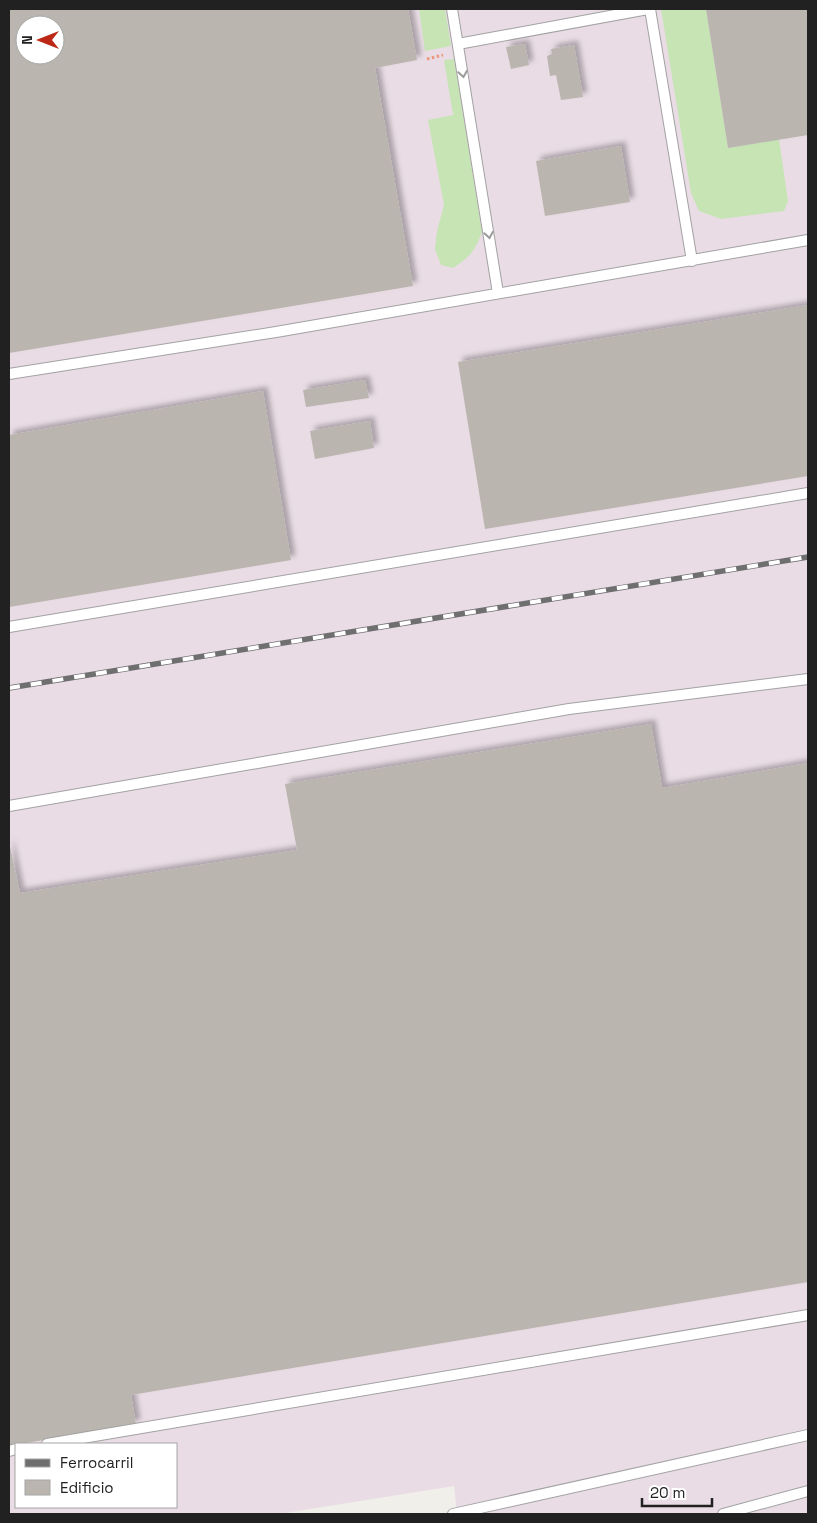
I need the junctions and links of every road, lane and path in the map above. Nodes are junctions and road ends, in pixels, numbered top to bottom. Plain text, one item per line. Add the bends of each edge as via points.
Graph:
1 (452, 9) edge
2 (649, 9) edge
3 (455, 48) junction
4 (427, 59) dead end
5 (808, 240) edge
6 (692, 261) junction
7 (498, 293) junction
8 (9, 374) edge
9 (808, 493) edge
10 (9, 627) edge
11 (808, 679) edge
12 (9, 806) edge
13 (808, 1315) edge
14 (808, 1435) edge
15 (53, 1443) edge
16 (808, 1491) edge
17 (453, 1514) edge
18 (723, 1514) edge

1 - 3 lane
2 - 3 lane
2 - 6 lane
3 - 4 path
3 -> 7 lane
5 - 6 lane
6 - 7 lane
7 - 8 lane
9 - 10 lane
11 - 12 lane via 569,710
13 - 15 lane
14 - 17 lane
16 - 18 lane

